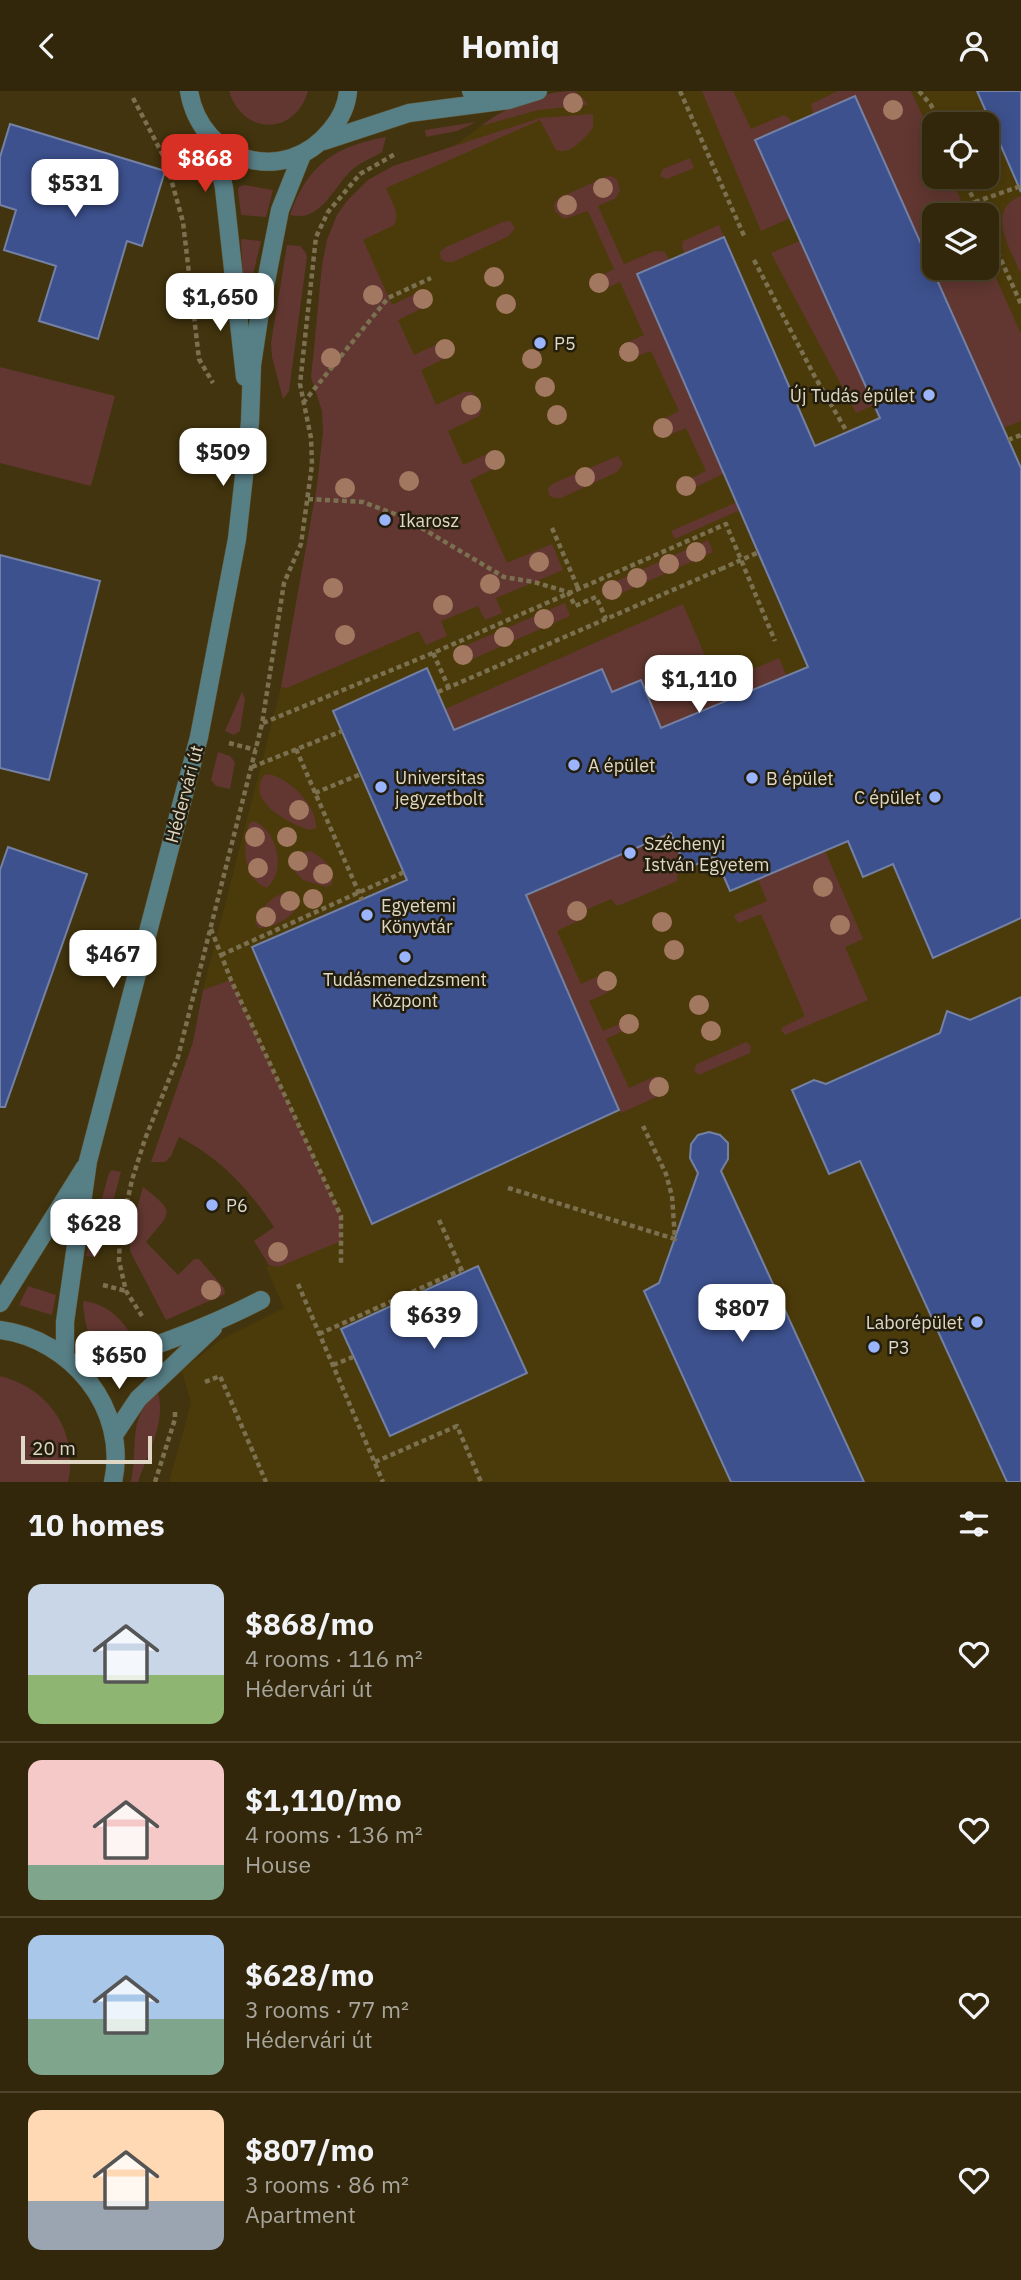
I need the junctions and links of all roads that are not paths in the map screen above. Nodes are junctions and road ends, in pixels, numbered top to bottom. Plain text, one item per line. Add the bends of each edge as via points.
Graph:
1 (190, 91) edge
2 (348, 91) edge
3 (471, 91) edge
4 (214, 141) junction
5 (322, 142) junction
6 (302, 155) junction
7 (250, 422) junction
8 (88, 1161) junction
9 (261, 1300) dead end
10 (0, 1303) edge
11 (220, 1321) junction
12 (0, 1330) edge
13 (65, 1356) junction
14 (80, 1370) junction
15 (114, 1435) junction
16 (113, 1482) edge

1 - 4 street via 200,123
2 - 5 street via 338,123
3 - 5 street via 538,91 509,100 409,113
4 - 6 street via 233,155 256,162
4 - 7 street, Hédervári út via 224,188
5 - 6 street
6 - 7 street, Hédervári út via 285,192 275,232 252,365
7 - 8 street, Hédervári út via 237,539 199,737
8 - 10 street, Hédervári út
8 - 13 street, Hédervári út via 65,1322
9 - 11 street
11 - 14 street
11 - 15 street via 138,1399
12 - 13 street via 35,1339
13 - 14 street
14 - 15 street via 102,1400
15 - 16 street

